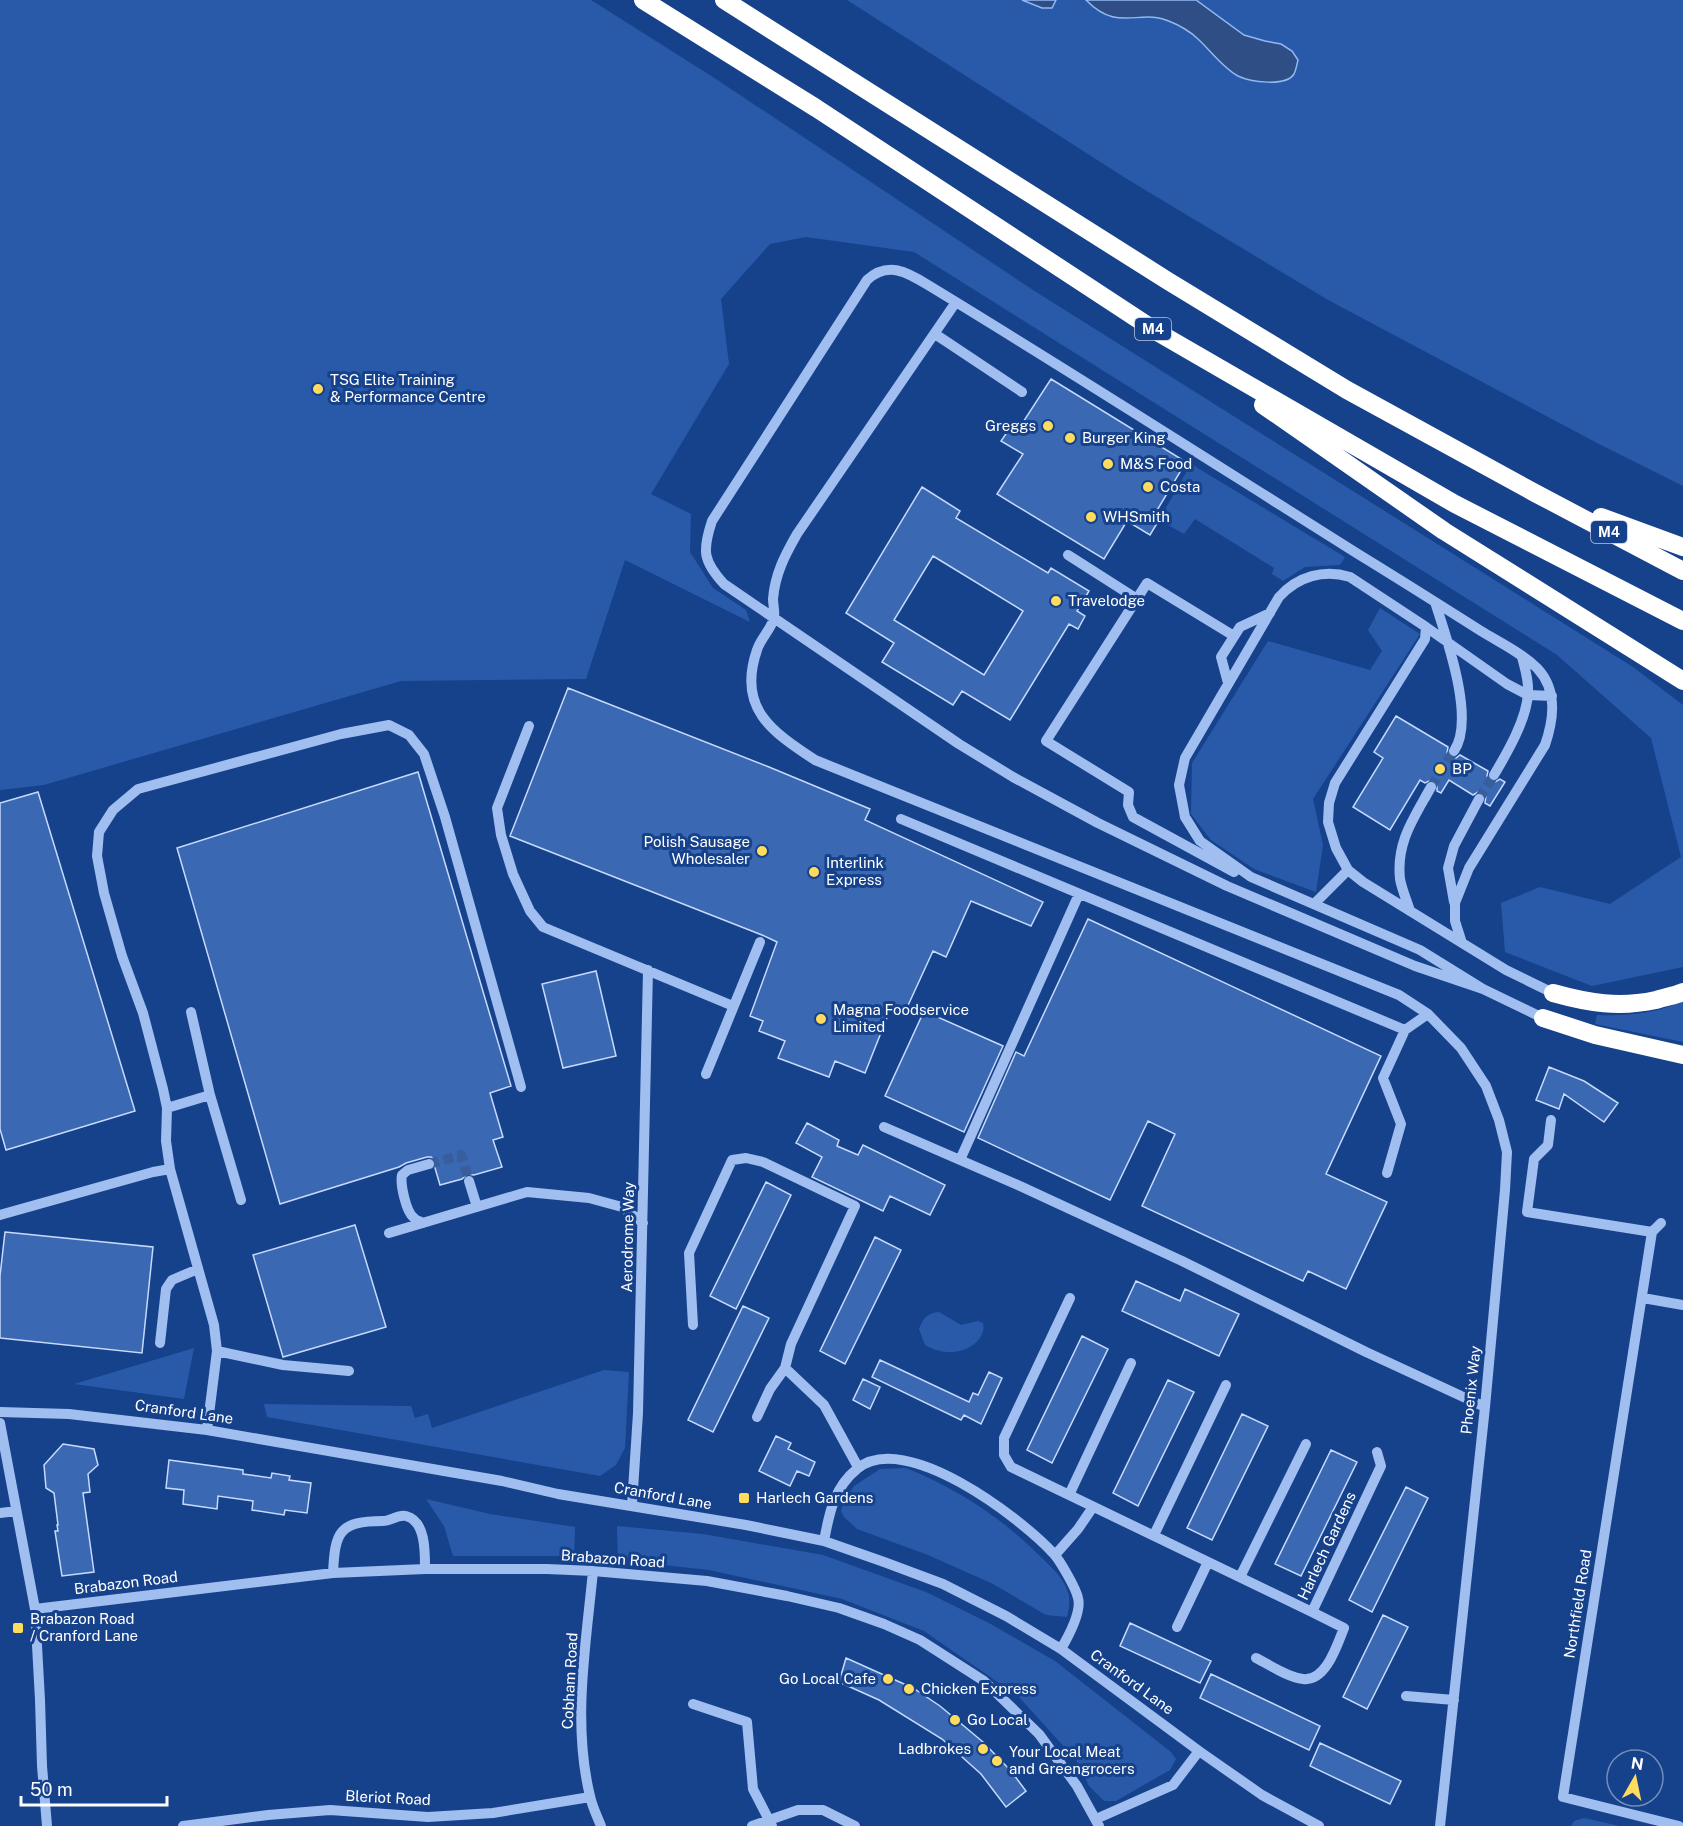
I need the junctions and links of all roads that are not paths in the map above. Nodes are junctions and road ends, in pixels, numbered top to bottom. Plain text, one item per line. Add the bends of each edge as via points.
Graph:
1 (643, 0) edge
2 (724, 0) edge
3 (956, 302) junction
4 (1159, 333) junction
5 (935, 334) junction
6 (1022, 392) dead end
7 (1534, 493) junction
8 (1683, 547) edge
9 (1068, 555) dead end
10 (1683, 571) edge
11 (1137, 599) junction
12 (1435, 602) junction
13 (1270, 613) junction
14 (774, 619) junction
15 (1683, 621) edge
16 (1426, 627) junction
17 (1234, 636) junction
18 (1447, 642) junction
19 (1522, 656) junction
20 (1683, 681) edge
21 (1228, 683) junction
22 (1528, 695) junction
23 (1552, 696) junction
24 (529, 726) dead end
25 (1454, 751) tunnel mouth
26 (1494, 775) tunnel mouth
27 (1431, 787) tunnel mouth
28 (1479, 799) tunnel mouth
29 (900, 819) dead end
30 (1348, 870) junction
31 (1251, 877) junction
32 (1079, 894) junction
33 (1455, 903) junction
34 (1314, 904) junction
35 (1410, 911) junction
36 (760, 942) dead end
37 (1462, 943) junction
38 (648, 970) junction
39 (1483, 989) junction
40 (1683, 992) edge
41 (1553, 993) joint
42 (733, 1006) junction
43 (191, 1012) dead end
44 (1428, 1014) junction
45 (1543, 1018) joint
46 (1405, 1030) junction
47 (1683, 1055) edge
48 (706, 1074) dead end
49 (521, 1087) dead end
50 (210, 1095) junction
51 (166, 1108) junction
52 (1551, 1120) dead end
53 (884, 1128) dead end
54 (960, 1160) junction
55 (429, 1164) tunnel mouth
56 (170, 1169) junction
57 (1387, 1173) dead end
58 (469, 1181) tunnel mouth
59 (241, 1200) dead end
60 (477, 1207) junction
61 (0, 1215) edge
62 (423, 1223) junction
63 (643, 1223) junction
64 (1661, 1223) dead end
65 (1652, 1232) junction
66 (388, 1233) dead end
67 (198, 1269) junction
68 (1070, 1298) dead end
69 (1642, 1298) junction
70 (1683, 1305) edge
71 (693, 1325) dead end
72 (160, 1343) dead end
73 (217, 1351) junction
74 (1131, 1363) dead end
75 (784, 1368) junction
76 (349, 1371) dead end
77 (1226, 1385) dead end
78 (1485, 1407) junction
79 (0, 1412) edge
80 (757, 1417) dead end
81 (0, 1423) edge
82 (207, 1430) junction
83 (1306, 1444) dead end
84 (1377, 1452) dead end
85 (858, 1467) junction
86 (1069, 1495) junction
87 (632, 1505) junction
88 (1093, 1507) junction
89 (16, 1511) junction
90 (0, 1513) edge
91 (1154, 1535) junction
92 (824, 1541) junction
93 (1055, 1555) junction
94 (1208, 1562) junction
95 (425, 1569) junction
96 (593, 1571) junction
97 (333, 1573) junction
98 (1240, 1577) junction
99 (34, 1609) junction
100 (1312, 1612) junction
101 (1178, 1627) dead end
102 (1061, 1649) junction
103 (1256, 1658) dead end
104 (1406, 1696) dead end
105 (1454, 1700) junction
106 (693, 1704) dead end
107 (1199, 1751) junction
108 (590, 1797) junction
109 (269, 1821) edge
110 (1098, 1822) edge
111 (771, 1823) edge
112 (47, 1826) edge
113 (183, 1826) edge
114 (601, 1826) edge
115 (752, 1826) edge
116 (855, 1826) edge
117 (1319, 1826) edge
118 (1440, 1826) edge
119 (1679, 1826) edge

1 - 4 highway, M4 via 816,108
2 - 7 highway, M4 via 1347,390
3 - 5 street
3 - 12 street
3 - 14 street via 913,276 885,269 875,272 712,521 706,539 711,570 724,585
4 - 15 highway, M4 via 1455,504
4 - 20 highway via 1444,531
5 - 6 street
5 - 14 street via 797,534 775,582
7 - 8 highway, M4
7 - 10 highway, M4
9 - 11 street
11 - 17 street via 1147,583
11 - 31 street via 1046,741 1129,792 1128,805 1133,817
12 - 18 street
12 - 19 street
13 - 16 street via 1287,588 1323,573 1338,573
13 - 17 street via 1240,627
13 - 21 street
14 - 39 street via 958,744 1098,824 1237,891 1414,966
14 - 44 street, Phoenix Way via 759,641 750,689 760,714 783,739 815,760 1399,995
16 - 18 street
16 - 30 street via 1425,639 1335,783 1328,822
17 - 21 street via 1221,657
18 - 22 street
18 - 25 street via 1463,718
19 - 22 street
19 - 23 street via 1548,682
21 - 31 street via 1185,758 1179,785 1185,817 1200,841
22 - 23 street
22 - 26 street via 1524,714
23 - 33 street via 1551,727 1545,745 1469,868
24 - 38 street via 497,808 513,874 530,911 543,927
27 - 35 street via 1406,833 1400,856 1400,882
28 - 33 street via 1454,846 1448,867
29 - 32 street
30 - 34 street
30 - 35 street
31 - 34 street
32 - 46 street
32 - 54 street
33 - 37 street via 1455,921
34 - 39 street via 1420,950
35 - 37 street
36 - 42 street
37 - 41 street
38 - 42 street
38 - 63 street, Aerodrome Way
39 - 45 street
40 - 41 highway via 1637,1004 1603,1005
42 - 48 street
43 - 50 street
44 - 46 street
44 - 78 street, Phoenix Way via 1461,1048 1486,1086 1507,1152
45 - 47 highway via 1595,1035
46 - 57 street via 1383,1078 1401,1124
49 - 51 street via 424,754 409,735 389,725 341,734 138,789 112,810 99,832 97,856 104,893 143,1013
50 - 51 street
50 - 59 street
51 - 56 street
52 - 65 street via 1548,1145 1534,1159 1527,1212
53 - 54 street
54 - 78 street via 1182,1261
55 - 62 street via 408,1170 400,1182 408,1209
56 - 61 street
56 - 67 street
58 - 60 street
60 - 62 street
60 - 63 street via 527,1192 590,1198 622,1207
62 - 66 street
63 - 87 street, Aerodrome Way
64 - 65 street
65 - 69 street, Northfield Road
67 - 72 street via 172,1280 166,1289
67 - 73 street
68 - 86 street, Harlech Gardens via 1004,1438 1004,1455 1011,1467
69 - 70 street
69 - 119 street, Northfield Road via 1563,1797
71 - 75 street via 689,1252 732,1160 763,1162 855,1206 791,1344
73 - 76 street via 283,1365
73 - 82 street
74 - 86 street
75 - 80 street
75 - 85 street via 824,1405
77 - 91 street
78 - 105 street, Phoenix Way
79 - 82 street, Cranford Lane via 66,1414
81 - 89 street
82 - 87 street, Cranford Lane
83 - 98 street
84 - 100 street, Harlech Gardens via 1381,1466
85 - 92 street via 837,1493
85 - 93 street via 890,1458 924,1465 1002,1510
86 - 88 street, Harlech Gardens
87 - 92 street, Cranford Lane
88 - 91 street, Harlech Gardens
88 - 93 street
89 - 90 street
89 - 99 street
91 - 94 street, Harlech Gardens
92 - 102 street, Cranford Lane via 953,1588
93 - 102 street via 1078,1599 1076,1618
94 - 98 street, Harlech Gardens
94 - 101 street
95 - 96 street, Brabazon Road
95 - 97 street, Brabazon Road
95 - 97 street via 421,1531 414,1521 400,1516 388,1521 350,1524 340,1534 334,1549
96 - 108 street, Cobham Road via 581,1702 583,1757
96 - 110 street, Brabazon Road via 706,1581 787,1596 839,1608 920,1640 984,1681 1039,1734
97 - 99 street, Brabazon Road
98 - 100 street, Harlech Gardens
99 - 112 street
100 - 103 street via 1344,1628 1324,1668 1314,1678 1293,1676
102 - 107 street, Cranford Lane
104 - 105 street
105 - 118 street, Phoenix Way
106 - 111 street via 747,1722 753,1789
107 - 110 street via 1173,1785
107 - 117 street, Cranford Lane via 1262,1794
108 - 109 street, Bleriot Road via 493,1813 428,1817 330,1810
108 - 114 street, Cobham Road
109 - 113 street, Bleriot Road
111 - 115 street
111 - 116 street via 798,1810 823,1810

